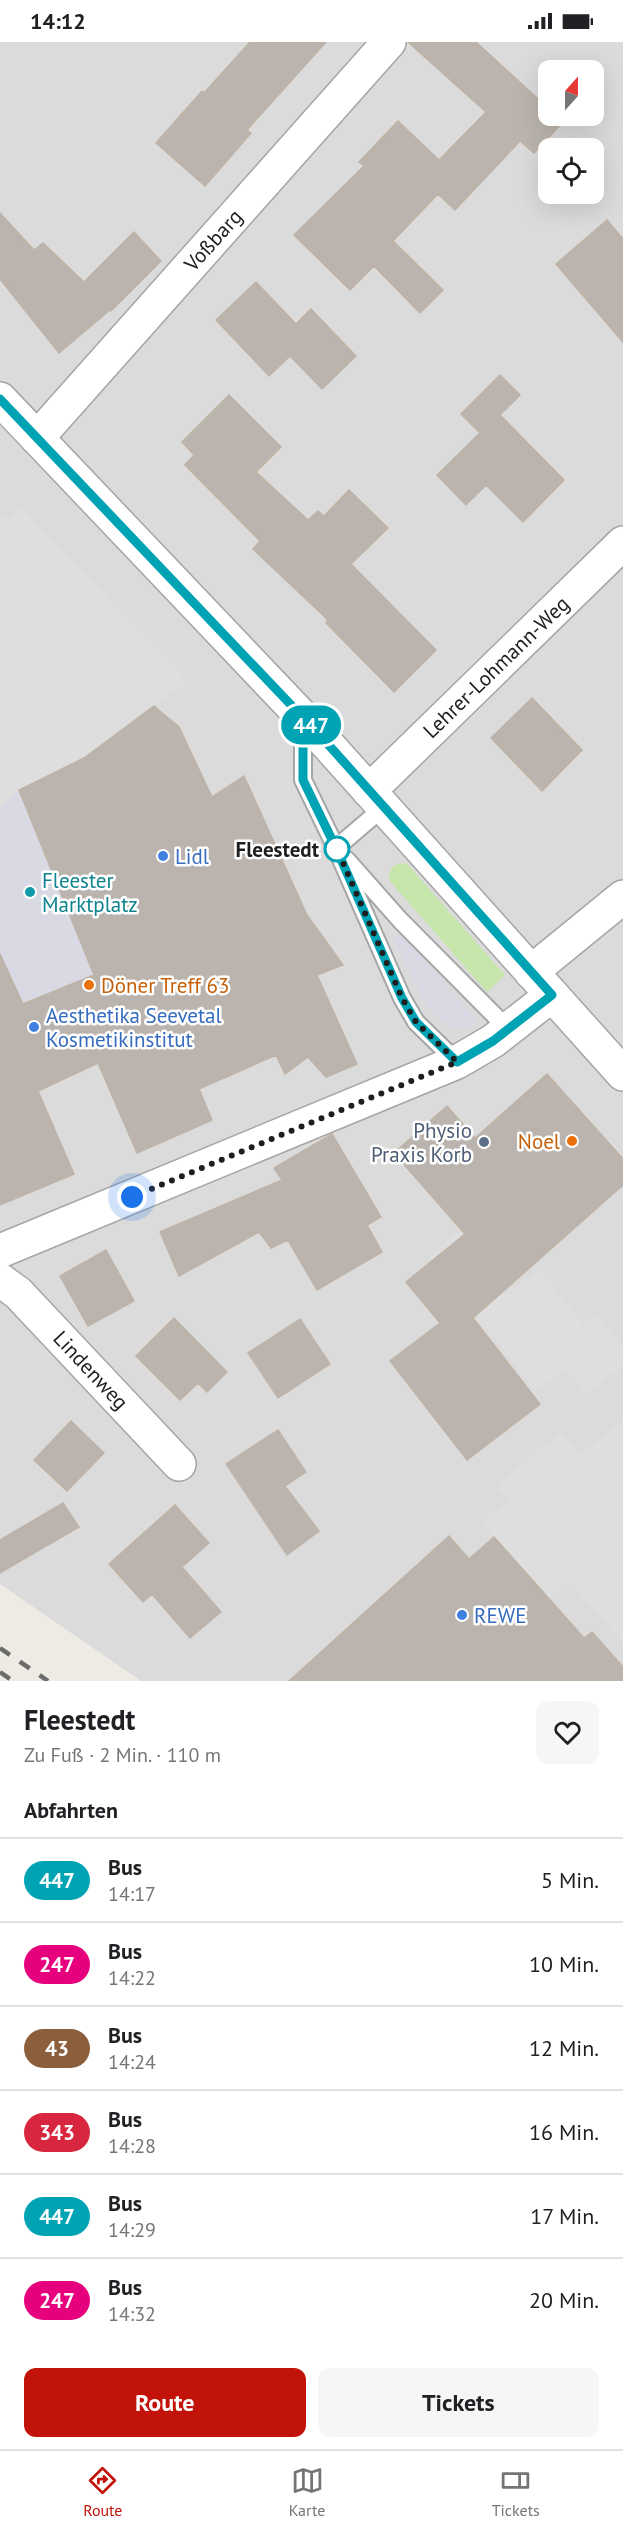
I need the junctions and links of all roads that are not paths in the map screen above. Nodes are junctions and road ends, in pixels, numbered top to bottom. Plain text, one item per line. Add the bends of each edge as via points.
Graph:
1 (389, 42) edge
2 (3, 410) edge
3 (37, 438) junction
4 (623, 543) edge
5 (311, 726) junction
6 (376, 799) junction
7 (336, 848) junction
8 (623, 897) edge
9 (542, 983) junction
10 (508, 1029) junction
11 (457, 1062) junction
12 (622, 1071) edge
13 (0, 1251) edge
14 (0, 1280) edge
15 (179, 1464) dead end

1 - 3 street, Voßbarg
2 - 3 street
3 - 5 street
4 - 6 street, Lehrer-Lohmann-Weg
5 - 6 street
5 - 7 lane via 303,746 303,780
6 - 7 lane
6 - 9 street
7 - 10 lane via 400,920
7 - 11 lane via 402,998 416,1022
8 - 9 street
9 - 10 street
9 - 12 street
10 - 11 street
11 - 13 street
14 - 15 street, Lindenweg via 18,1293

